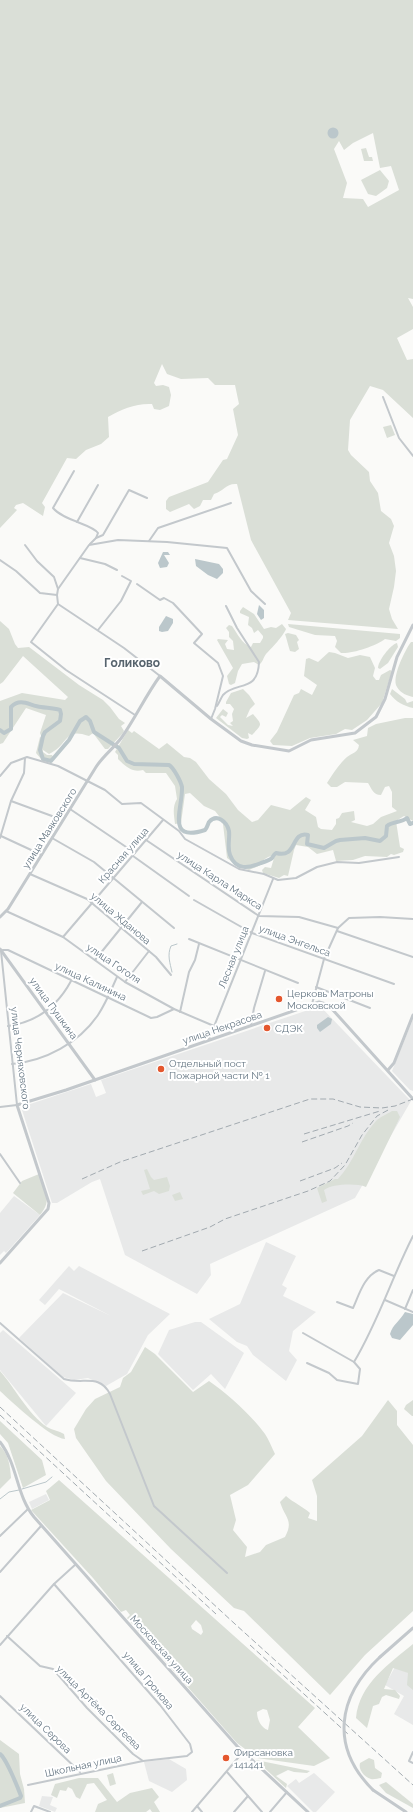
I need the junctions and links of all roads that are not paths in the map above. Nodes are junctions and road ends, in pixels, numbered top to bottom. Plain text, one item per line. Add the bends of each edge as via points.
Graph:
1 (383, 397) dead end
2 (413, 456) edge
3 (74, 472) dead end
4 (98, 486) dead end
5 (147, 498) dead end
6 (232, 503) dead end
7 (76, 522) junction
8 (96, 538) junction
9 (149, 541) junction
10 (24, 545) dead end
11 (89, 545) junction
12 (80, 558) junction
13 (0, 560) edge
14 (117, 570) dead end
15 (122, 576) dead end
16 (137, 584) dead end
17 (58, 589) junction
18 (57, 596) junction
19 (58, 604) junction
20 (265, 604) dead end
21 (226, 606) dead end
22 (413, 625) edge
23 (98, 630) junction
24 (160, 676) junction
25 (215, 709) junction
26 (135, 715) junction
27 (211, 718) junction
28 (25, 758) junction
29 (0, 776) edge
30 (88, 781) junction
31 (11, 801) junction
32 (70, 809) junction
33 (52, 816) dead end
34 (164, 820) junction
35 (0, 837) edge
36 (52, 838) junction
37 (146, 840) junction
38 (135, 853) junction
39 (42, 854) junction
40 (133, 856) junction
41 (399, 857) dead end
42 (30, 874) junction
43 (114, 878) junction
44 (273, 879) junction
45 (189, 896) dead end
46 (194, 900) dead end
47 (142, 902) junction
48 (92, 903) junction
49 (6, 911) junction
50 (2, 913) edge
51 (259, 916) junction
52 (0, 917) edge
53 (413, 919) edge
54 (120, 928) junction
55 (174, 928) dead end
56 (338, 928) junction
57 (337, 931) junction
58 (252, 933) junction
59 (63, 937) junction
60 (189, 939) dead end
61 (199, 944) junction
62 (1, 950) edge
63 (149, 951) junction
64 (413, 957) edge
65 (324, 959) junction
66 (241, 960) junction
67 (95, 961) junction
68 (266, 970) junction
69 (171, 975) dead end
70 (117, 976) junction
71 (71, 981) junction
72 (125, 982) junction
73 (298, 983) dead end
74 (394, 984) dead end
75 (316, 987) junction
76 (108, 997) junction
77 (312, 1004) junction
78 (370, 1008) dead end
79 (174, 1009) junction
80 (46, 1011) junction
81 (180, 1012) junction
82 (413, 1015) edge
83 (8, 1026) junction
84 (214, 1026) junction
85 (251, 1026) junction
86 (208, 1041) junction
87 (70, 1043) junction
88 (12, 1064) junction
89 (388, 1070) junction
90 (94, 1078) junction
91 (413, 1099) edge
92 (17, 1105) junction
93 (0, 1107) edge
94 (0, 1154) edge
95 (20, 1182) dead end
96 (413, 1236) edge
97 (1, 1261) edge
98 (394, 1276) junction
99 (413, 1290) edge
100 (385, 1300) junction
101 (337, 1302) dead end
102 (405, 1309) junction
103 (413, 1312) edge
104 (0, 1323) edge
105 (303, 1333) dead end
106 (354, 1362) junction
107 (307, 1363) dead end
108 (0, 1442) edge
109 (28, 1509) junction
110 (42, 1526) junction
111 (0, 1536) edge
112 (77, 1563) junction
113 (0, 1572) edge
114 (227, 1573) dead end
115 (54, 1584) junction
116 (413, 1628) edge
117 (7, 1636) junction
118 (0, 1644) edge
119 (0, 1696) edge
120 (244, 1752) junction
121 (413, 1752) edge
122 (142, 1760) junction
123 (413, 1763) edge
124 (227, 1772) junction
125 (81, 1773) junction
126 (28, 1785) dead end
127 (288, 1792) junction
128 (248, 1796) junction
129 (198, 1806) junction
130 (31, 1812) edge
131 (50, 1812) edge
132 (192, 1812) edge
133 (202, 1812) edge
134 (234, 1812) edge
135 (262, 1812) edge
136 (270, 1812) edge
137 (308, 1812) edge
138 (406, 1812) edge

1 - 2 street via 400,438
3 - 7 street via 53,508
4 - 7 street
5 - 8 street via 129,490 103,535
6 - 9 street via 158,528
7 - 8 street via 95,530 98,533
8 - 11 street
9 - 11 street via 118,540
9 - 20 street via 227,548 251,591
10 - 17 street via 54,577
11 - 12 street
12 - 14 street
12 - 17 street
13 - 18 street via 40,593
15 - 23 street via 131,581 120,601
16 - 25 street via 160,600 164,598 173,603 202,634 194,643 218,663 223,676
17 - 18 street
18 - 19 street
19 - 23 street
19 - 26 street via 31,642 66,670
21 - 25 street via 259,662 259,670 250,683 224,694
22 - 27 street via 397,657 381,710 373,720 354,732 318,738 286,751 247,743
23 - 24 street
24 - 26 street, улица Маяковского
24 - 27 street
25 - 27 street
26 - 30 street, улица Маяковского
28 - 29 street via 11,763
28 - 30 street via 58,766
28 - 31 street via 24,773
30 - 32 street, улица Маяковского
30 - 34 street via 105,790 122,804 141,804
31 - 33 street
31 - 35 street
32 - 36 street, улица Маяковского
32 - 38 street
34 - 37 street, Красная улица
34 - 44 street via 185,839 239,869 264,874
35 - 39 street
36 - 39 street, улица Маяковского
36 - 43 street via 94,862
37 - 38 street, Красная улица
37 - 51 street, улица Карла Маркса
38 - 40 street, Красная улица
39 - 42 street, улица Маяковского
40 - 43 street, Красная улица
40 - 45 street
41 - 44 street via 337,862 317,867 296,878
42 - 48 street, улица Жданова via 64,887
42 - 49 street, улица Маяковского
43 - 47 street
43 - 48 street, Красная улица
44 - 51 street, Лесная улица
46 - 58 street, улица Энгельса
47 - 54 street
47 - 55 street
48 - 54 street, улица Жданова
48 - 59 street, Красная улица
49 - 50 street, улица Маяковского
49 - 59 street, улица Гоголя
50 - 52 street, улица Маяковского
51 - 56 street, улица Карла Маркса via 299,917
51 - 58 street, Лесная улица
53 - 56 street via 349,918
54 - 63 street, улица Жданова
54 - 67 street
56 - 57 street
57 - 64 street
57 - 65 street
58 - 65 street, улица Энгельса
58 - 66 street, Лесная улица
59 - 67 street, улица Гоголя
60 - 61 street
61 - 66 street
61 - 81 street via 189,972
62 - 71 street, улица Калинина via 8,950
62 - 80 street, улица Пушкина
62 - 83 street, улица Черняховского
63 - 69 street, улица Жданова
63 - 72 street
65 - 74 street, улица Энгельса
65 - 75 street
66 - 68 street
66 - 84 street, Лесная улица
67 - 70 street, улица Гоголя
68 - 73 street
68 - 85 street
70 - 72 street, улица Гоголя
70 - 76 street
71 - 76 street, улица Калинина
71 - 80 street via 62,997
72 - 79 street, улица Гоголя
75 - 77 street
75 - 78 street
76 - 79 street, улица Калинина via 151,1018
76 - 87 street via 93,1022
77 - 85 street, улица Некрасова
77 - 89 street via 326,1004
79 - 81 street, улица Гоголя
80 - 83 street via 22,1024
80 - 87 street, улица Пушкина
81 - 84 street, улица Гоголя
82 - 89 street via 392,1068
83 - 88 street, улица Черняховского
84 - 86 street, Лесная улица
85 - 86 street, улица Некрасова
86 - 90 street, улица Некрасова
87 - 88 street via 47,1057
87 - 90 street, улица Пушкина
88 - 92 street, улица Черняховского
89 - 91 street
90 - 92 street, улица Некрасова
92 - 93 street, улица Некрасова
92 - 97 street, улица Черняховского via 49,1199 48,1209
94 - 95 street
96 - 98 street
98 - 100 street
98 - 101 street via 379,1270 373,1272 366,1280 354,1308
99 - 102 street
100 - 102 street
100 - 106 street
102 - 103 street
104 - 114 street via 64,1379 98,1381 105,1386 154,1506
105 - 106 street
106 - 107 street via 360,1369 358,1384 337,1380 329,1373
108 - 109 street, Московская улица via 10,1457
109 - 110 street, Московская улица
109 - 111 street
110 - 112 street, Московская улица
110 - 113 street
112 - 115 street
112 - 120 street, Московская улица via 142,1640
115 - 117 street
115 - 122 street, улица Громова via 160,1705 190,1744 192,1752 187,1756
116 - 138 street, bridge via 362,1676 346,1709 344,1729 345,1745 362,1780
117 - 118 street
117 - 122 street, улица Артёма Сергеева via 40,1666 52,1669 87,1708
119 - 125 street, улица Серова
120 - 124 street
120 - 127 street, Московская улица
121 - 123 street via 409,1760
122 - 125 street, Школьная улица via 110,1769
124 - 128 street
124 - 129 street
125 - 126 street, Школьная улица
127 - 136 street
127 - 137 street, Московская улица
128 - 134 street
128 - 135 street
129 - 132 street
129 - 133 street
130 - 131 street via 34,1806

